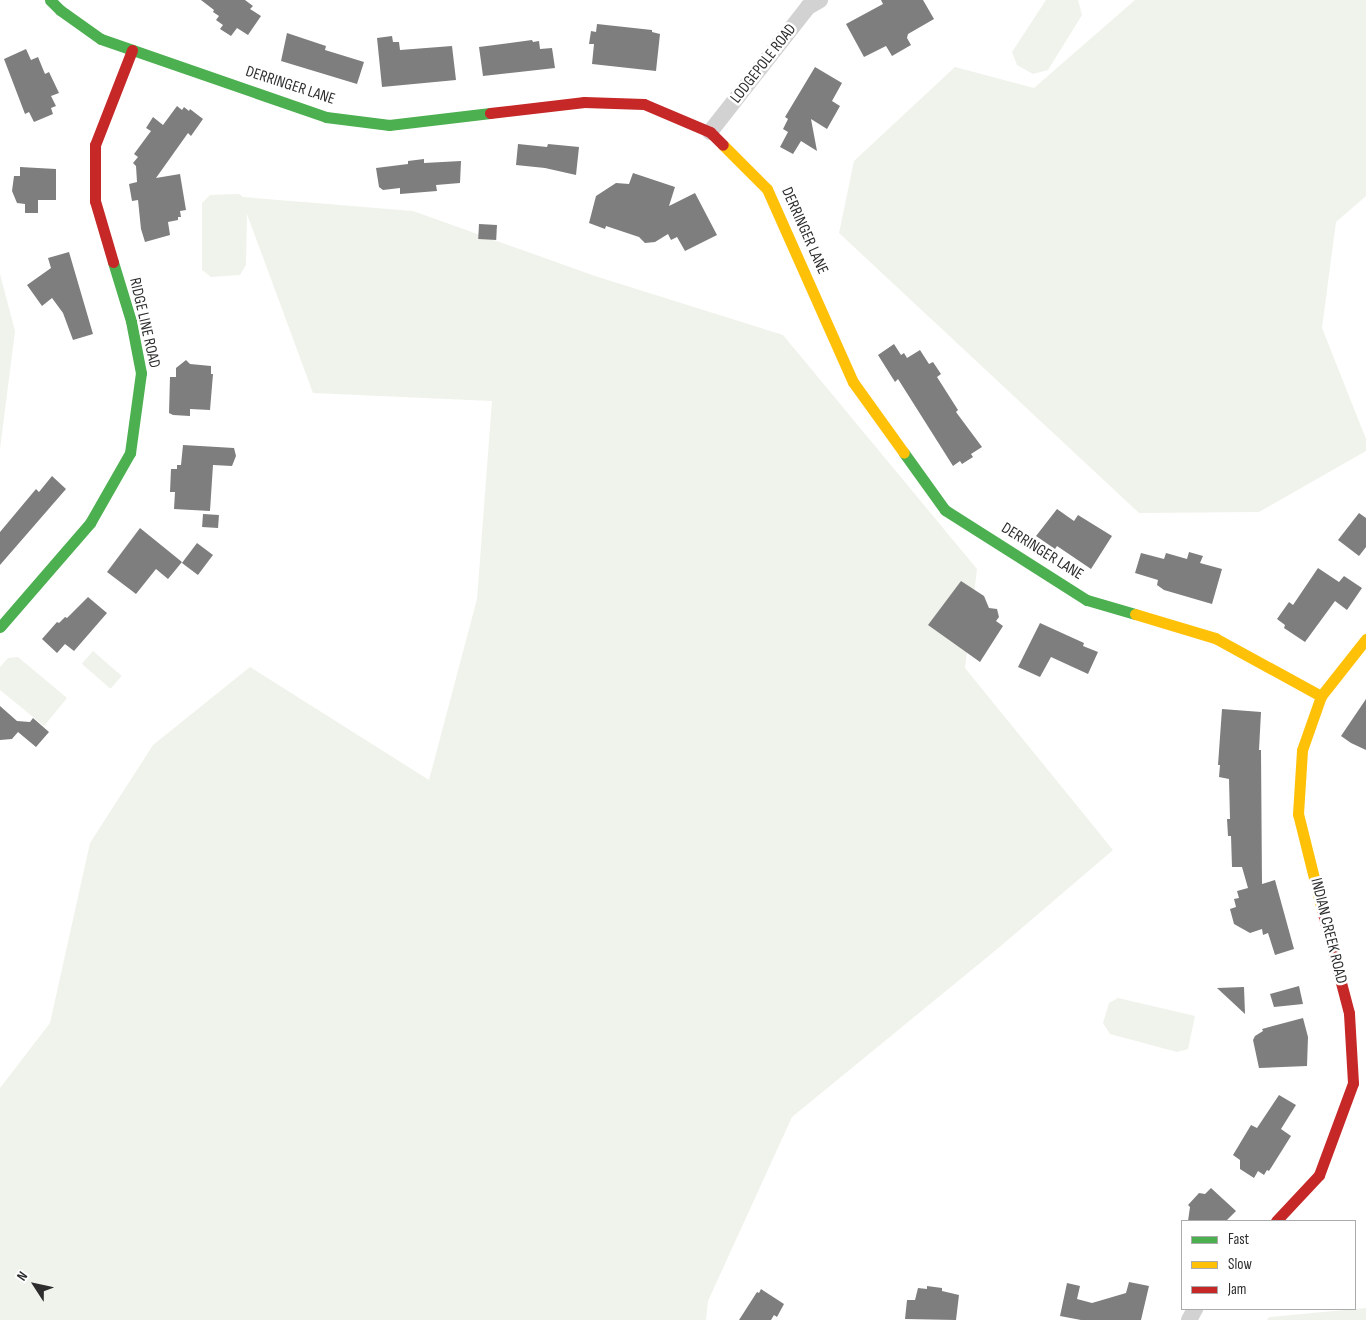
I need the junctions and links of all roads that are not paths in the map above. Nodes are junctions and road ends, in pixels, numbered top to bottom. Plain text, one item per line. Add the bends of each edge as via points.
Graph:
1 (50, 0) edge
2 (820, 0) edge
3 (132, 50) junction
4 (710, 132) junction
5 (0, 627) edge
6 (1366, 639) edge
7 (1321, 696) junction
8 (1277, 1220) edge

1 - 3 street, DERRINGER LANE via 101,39
2 - 4 street, LODGEPOLE ROAD via 808,6
3 - 4 street, DERRINGER LANE via 335,118 389,126 584,102 644,104
3 - 5 street, RIDGE LINE ROAD via 95,145 95,202 131,321 141,373 130,453 90,523
4 - 7 street, DERRINGER LANE via 767,188 853,382 945,510 1087,600 1215,638
6 - 7 street, INDIAN CREEK ROAD
7 - 8 street, INDIAN CREEK ROAD via 1302,750 1298,814 1349,1013 1353,1083 1319,1175

